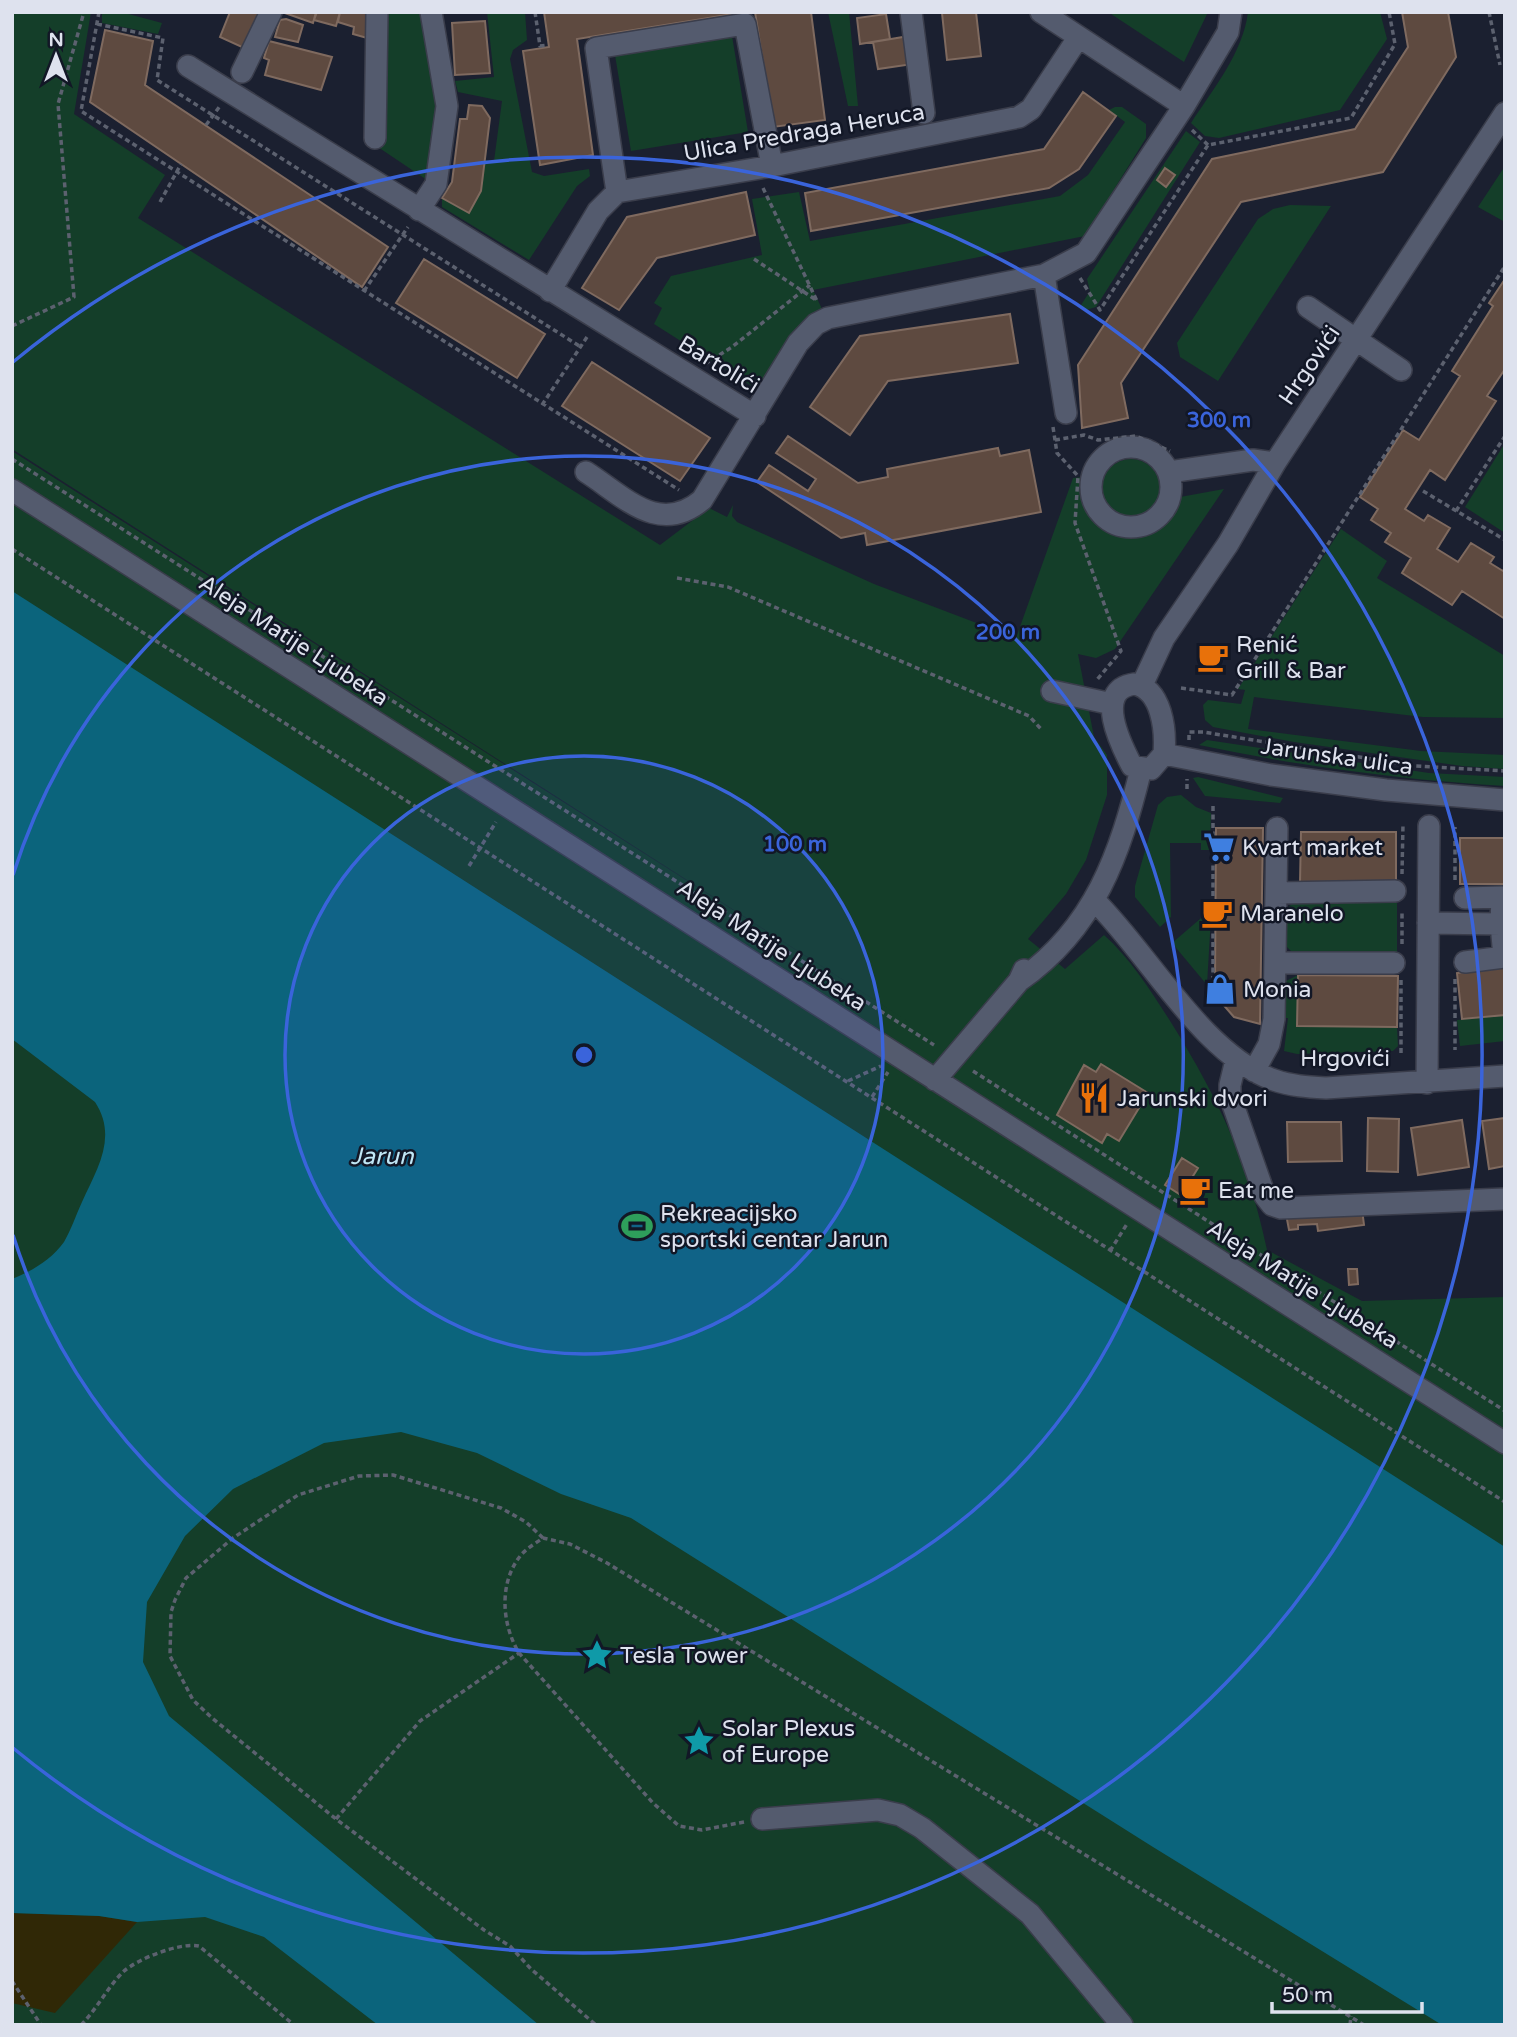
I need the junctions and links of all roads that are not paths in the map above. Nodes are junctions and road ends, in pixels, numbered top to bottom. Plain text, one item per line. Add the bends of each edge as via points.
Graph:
1 (271, 12) edge
2 (377, 12) edge
3 (431, 12) edge
4 (911, 12) edge
5 (1041, 12) edge
6 (1231, 12) edge
7 (1078, 38) junction
8 (188, 66) dead end
9 (242, 72) dead end
10 (924, 113) dead end
11 (1505, 113) edge
12 (1184, 115) junction
13 (374, 138) dead end
14 (763, 168) junction
15 (617, 192) junction
16 (419, 210) junction
17 (1044, 275) junction
18 (550, 291) junction
19 (1308, 307) dead end
20 (1357, 340) junction
21 (1401, 370) dead end
22 (1059, 414) road end
23 (755, 416) junction
24 (1173, 463) road end
25 (1275, 463) junction
26 (586, 472) dead end
27 (12, 490) edge
28 (1142, 685) junction
29 (1052, 691) dead end
30 (1112, 704) junction
31 (1164, 754) junction
32 (1141, 769) junction
33 (1505, 800) edge
34 (1429, 826) dead end
35 (1277, 828) dead end
36 (1400, 891) road end
37 (1276, 893) junction
38 (1503, 897) edge
39 (1465, 898) dead end
40 (1094, 900) junction
41 (1428, 923) junction
42 (1501, 924) junction
43 (1504, 957) edge
44 (1399, 960) road end
45 (1465, 962) dead end
46 (1275, 963) junction
47 (1245, 1066) junction
48 (1505, 1076) edge
49 (935, 1080) junction
50 (1427, 1083) junction
51 (1505, 1199) edge
52 (1505, 1443) edge
53 (762, 1819) road end
54 (1122, 2025) edge

1 - 9 street
2 - 13 street
3 - 16 street via 447,106 436,184
4 - 10 street
5 - 7 street
6 - 12 street, Bartolići via 1228,32
7 - 12 street
7 - 14 street, Ulica Predraga Heruca via 1031,109 1019,117
8 - 16 street, Bartolići
11 - 20 street, Hrgovići
12 - 17 street, Bartolići via 1086,253
14 - 15 street, Ulica Predraga Heruca
14 - 15 street via 745,24 596,48
15 - 18 street via 598,211
16 - 18 street, Bartolići
17 - 22 street
17 - 23 street, Bartolići via 822,309
18 - 23 street, Bartolići
19 - 20 street
20 - 21 street
20 - 25 street, Hrgovići
23 - 26 street via 702,500 678,516 651,513
24 - 25 street
25 - 28 street, Hrgovići via 1228,544 1164,638
27 - 49 street, Aleja Matije Ljubeka
28 - 30 street via 1127,685
28 - 31 street via 1158,707
29 - 30 street
30 - 32 street via 1121,747 1132,766
31 - 32 street via 1157,766
31 - 33 street, Jarunska ulica via 1298,779
32 - 40 street via 1115,860
34 - 41 street
35 - 37 street
36 - 37 street
37 - 46 street
38 - 39 street
38 - 42 street
40 - 47 street, Hrgovići via 1126,932 1188,1012
40 - 49 street via 1069,917 1040,947 1019,981
41 - 42 street
41 - 50 street
42 - 43 street
43 - 45 street
44 - 46 street
46 - 47 street via 1269,1044
47 - 50 street, Hrgovići via 1298,1086
47 - 51 street via 1230,1096 1272,1205
48 - 50 street, Hrgovići
49 - 52 street, Aleja Matije Ljubeka
53 - 54 street via 878,1810 900,1815 1030,1914

